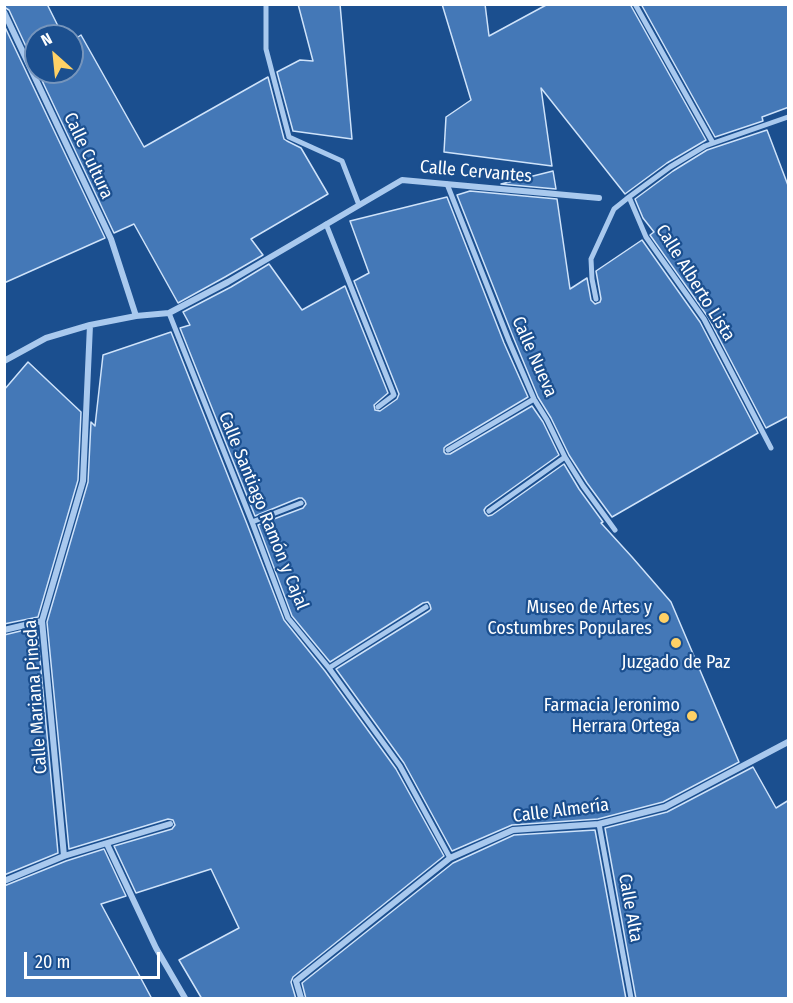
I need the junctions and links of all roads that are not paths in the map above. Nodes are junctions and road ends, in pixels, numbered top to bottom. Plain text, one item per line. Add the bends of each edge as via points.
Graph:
1 (266, 4) edge
2 (635, 4) edge
3 (4, 12) edge
4 (789, 117) edge
5 (712, 143) junction
6 (447, 184) junction
7 (629, 197) junction
8 (599, 198) dead end
9 (359, 205) junction
10 (326, 224) junction
11 (596, 299) dead end
12 (169, 313) junction
13 (136, 316) junction
14 (90, 326) junction
15 (4, 361) edge
16 (534, 399) junction
17 (378, 407) dead end
18 (771, 447) dead end
19 (448, 450) dead end
20 (565, 456) junction
21 (302, 503) dead end
22 (489, 511) dead end
23 (252, 522) junction
24 (615, 530) dead end
25 (426, 607) dead end
26 (42, 621) junction
27 (4, 630) edge
28 (329, 668) junction
29 (789, 742) edge
30 (170, 824) dead end
31 (599, 824) junction
32 (107, 844) junction
33 (64, 856) junction
34 (450, 858) junction
35 (4, 881) edge
36 (185, 999) edge
37 (301, 999) edge
38 (631, 999) edge

1 - 9 street via 266,49 290,137 342,161
2 - 5 street
3 - 13 street, Calle Cultura via 111,239
4 - 5 street
5 - 7 street
6 - 8 street, Calle Cervantes
6 - 9 street, Calle Cervantes via 402,180
6 - 16 street, Calle Nueva
7 - 11 street via 614,209 591,259
7 - 18 street, Calle Alberto Lista via 646,237 704,319
9 - 10 street, Calle Cervantes
10 - 12 street, Calle Cervantes
10 - 17 street via 394,395
12 - 13 street
12 - 23 street, Calle Santiago Ramón y Cajal
13 - 14 street
14 - 15 street via 46,338
14 - 26 street, Calle Mariana Pineda via 83,481
16 - 19 street
16 - 20 street, Calle Nueva
20 - 22 street
20 - 24 street, Calle Nueva
21 - 23 street
23 - 28 street, Calle Santiago Ramón y Cajal via 288,618
25 - 28 street
26 - 27 street
26 - 33 street, Calle Mariana Pineda
28 - 34 street, Calle Santiago Ramón y Cajal via 400,766
29 - 31 street, Calle Almería via 665,807
30 - 32 street
31 - 34 street, Calle Almería via 513,830
31 - 38 street, Calle Alta
32 - 33 street
32 - 36 street
33 - 35 street
34 - 37 street, Calle Almería via 296,981

